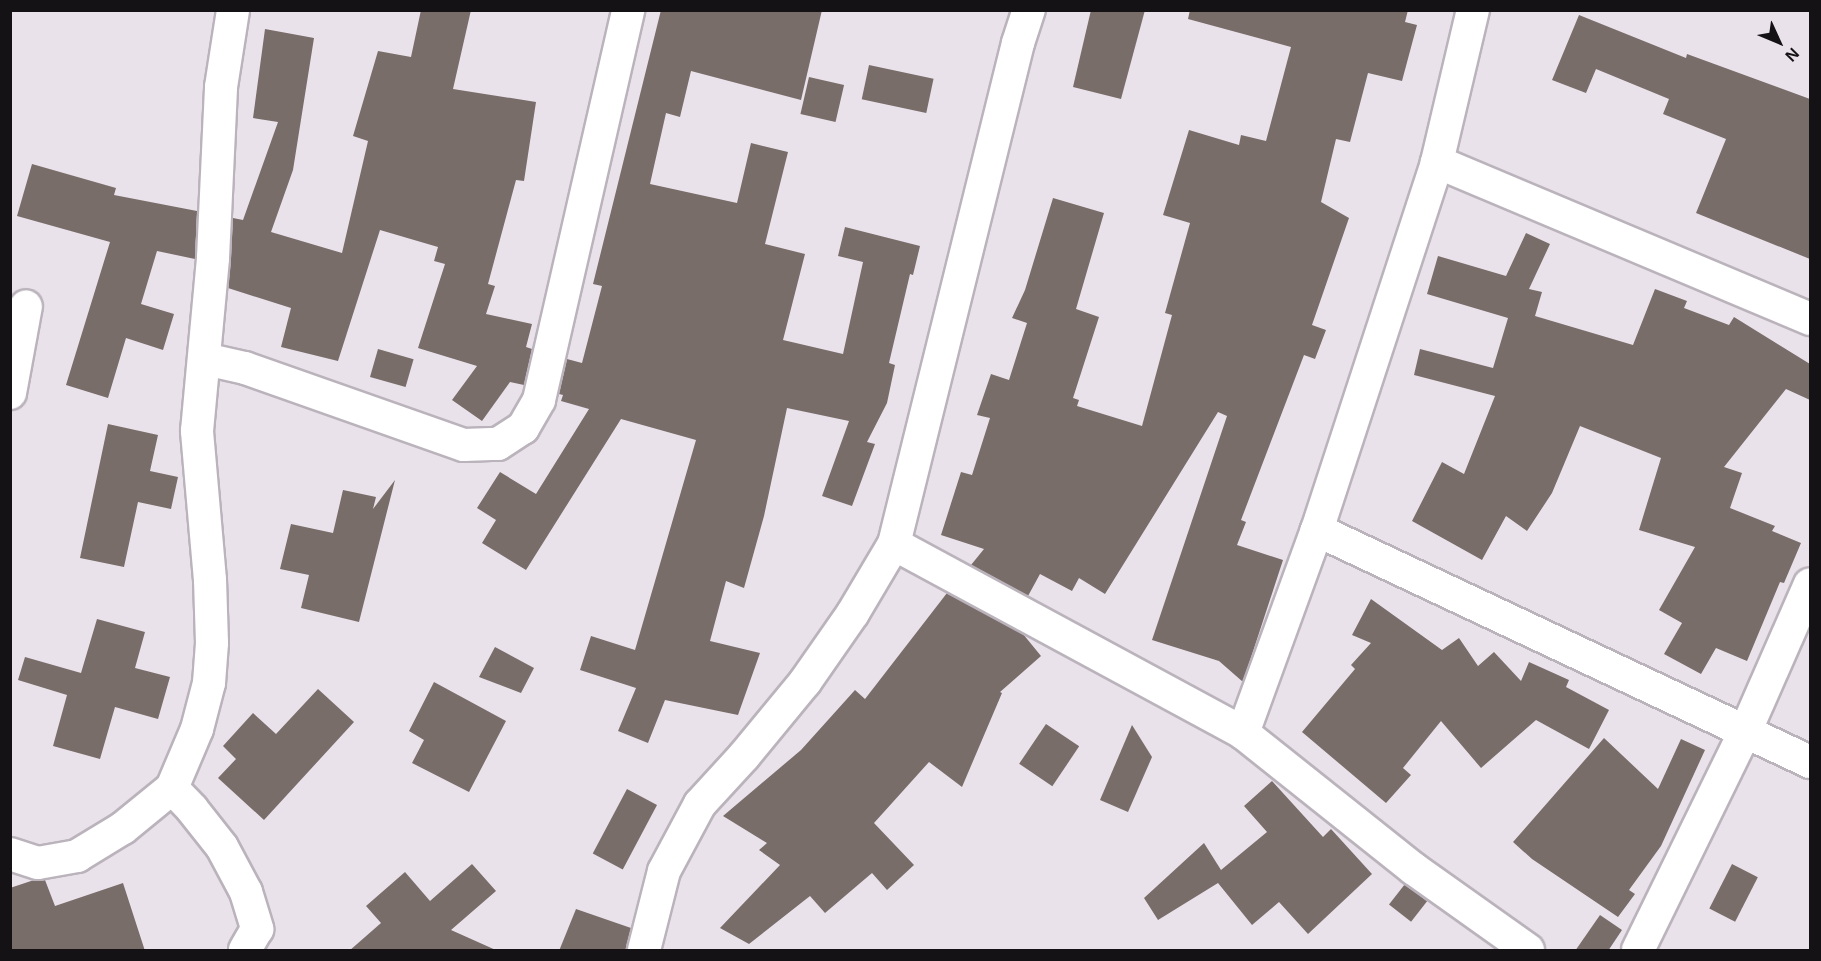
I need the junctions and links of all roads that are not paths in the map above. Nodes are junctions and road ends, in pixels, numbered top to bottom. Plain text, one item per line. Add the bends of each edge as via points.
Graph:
1 (233, 10) edge
2 (628, 10) edge
3 (1029, 10) edge
4 (1473, 10) edge
5 (1437, 162) junction
6 (26, 306) dead end
7 (1810, 319) edge
8 (206, 359) junction
9 (10, 393) edge
10 (1317, 530) junction
11 (894, 544) junction
12 (1810, 584) edge
13 (1746, 730) junction
14 (1243, 734) junction
15 (1810, 762) edge
16 (172, 788) junction
17 (10, 854) edge
18 (245, 951) edge
19 (644, 951) edge
20 (1528, 951) edge
21 (1638, 951) edge

1 - 8 street via 221,87
2 - 8 street via 539,400 523,428 498,444 464,445 245,368
3 - 11 street
4 - 5 street
5 - 7 street
5 - 10 street
6 - 9 street
8 - 16 street via 197,431 210,580 209,683 197,729
10 - 13 street
10 - 14 street
11 - 14 street
11 - 19 street via 805,682 700,804 664,871
12 - 13 street
13 - 15 street
13 - 21 street
14 - 20 street via 1414,869
16 - 17 street via 123,828 77,856 38,863
16 - 18 street via 222,847 246,892 257,928

